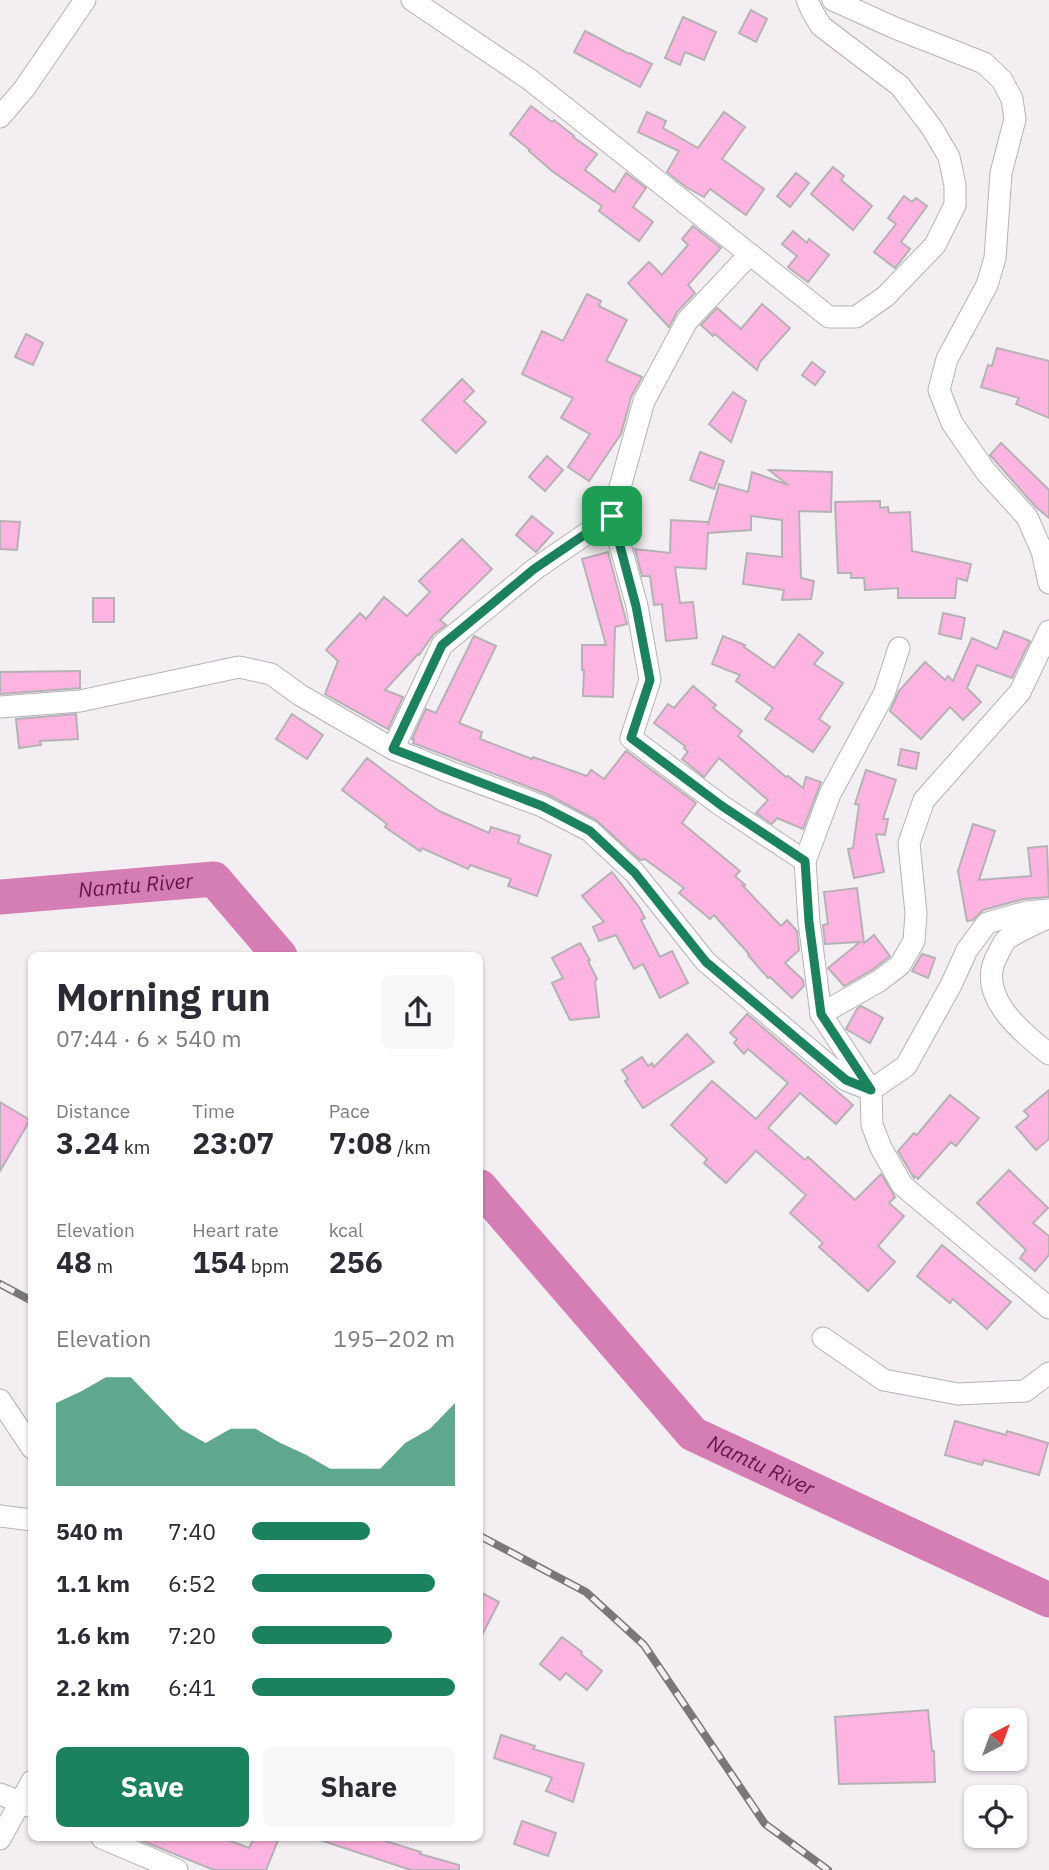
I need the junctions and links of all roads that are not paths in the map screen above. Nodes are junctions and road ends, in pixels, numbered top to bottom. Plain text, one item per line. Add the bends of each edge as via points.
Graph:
1 (85, 0) edge
2 (412, 0) edge
3 (807, 0) edge
4 (833, 0) edge
5 (0, 117) edge
6 (750, 254) junction
7 (612, 516) junction
8 (1049, 583) edge
9 (1049, 631) edge
10 (899, 648) dead end
11 (0, 707) edge
12 (393, 749) junction
13 (805, 861) junction
14 (1049, 910) edge
15 (1049, 916) edge
16 (821, 1014) junction
17 (1049, 1054) edge
18 (871, 1090) junction
19 (1049, 1308) edge
20 (823, 1338) dead end
21 (1049, 1373) edge
22 (0, 1400) edge
23 (28, 1442) edge
24 (0, 1516) edge
25 (28, 1520) edge
26 (0, 1794) edge
27 (26, 1805) edge
28 (0, 1839) edge
29 (109, 1841) edge
30 (177, 1870) edge

1 - 5 street
2 - 6 street via 529,79
3 - 6 street via 821,26 900,86 932,128 948,157 955,205 935,245 886,296 856,317 829,317
4 - 8 street via 984,63 1002,80 1012,99 1015,119 1001,173 995,258 987,285 947,359 939,390 952,423 986,472 1027,517
6 - 7 street via 687,321 644,401
7 - 12 street via 534,569 442,645
7 - 13 street via 650,680 631,738
9 - 16 street via 1020,692 924,800 909,843 914,941 900,965
10 - 13 street via 884,694 830,794
11 - 12 street via 80,701 239,667 271,674
12 - 18 street via 542,806 590,831 635,873 706,962 846,1080
13 - 16 street
14 - 18 street via 987,923 967,950 906,1066
15 - 17 street via 1006,940 992,963 992,990 1023,1034
16 - 18 street
18 - 19 street via 872,1125 902,1185
20 - 21 street via 884,1380 958,1394 1025,1391
22 - 23 street
24 - 25 street
26 - 27 street
27 - 28 street
29 - 30 street

